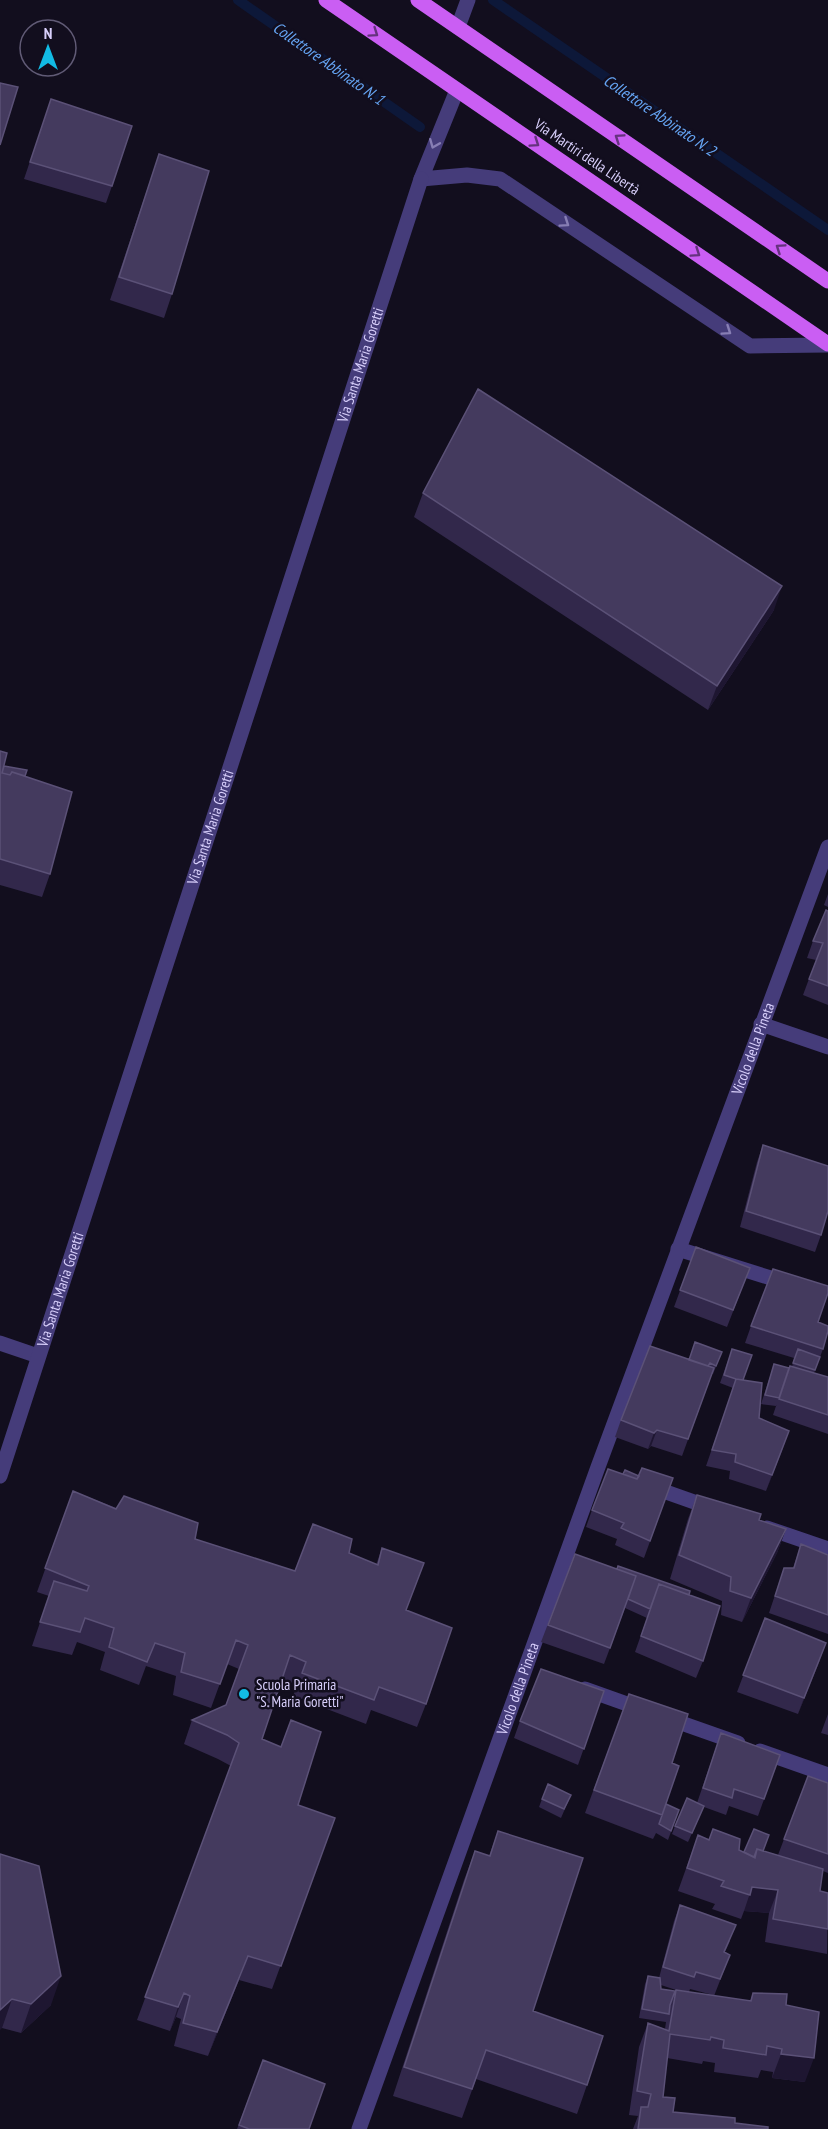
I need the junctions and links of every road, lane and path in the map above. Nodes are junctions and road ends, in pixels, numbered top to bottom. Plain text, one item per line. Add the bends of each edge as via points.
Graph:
1 (326, 0) edge
2 (418, 0) edge
3 (468, 0) edge
4 (458, 27) junction
5 (457, 90) junction
6 (421, 179) junction
7 (828, 281) edge
8 (828, 344) edge
9 (828, 847) edge
10 (761, 1024) junction
11 (828, 1047) edge
12 (678, 1249) junction
13 (806, 1289) edge
14 (0, 1343) edge
15 (38, 1356) junction
16 (0, 1476) edge
17 (631, 1479) edge
18 (729, 1514) edge
19 (751, 1522) edge
20 (828, 1549) edge
21 (570, 1684) edge
22 (828, 1775) edge
23 (359, 2129) edge

1 -> 5 main road, Via Martiri della Libertà
2 - 4 main road
3 - 4 street
7 -> 4 main road
5 -> 6 street, Via Santa Maria Goretti
5 -> 8 main road, Via Martiri della Libertà
6 -> 8 street via 467,175 500,179 750,346
6 - 15 street, Via Santa Maria Goretti
9 - 10 street, Vicolo della Pineta
10 - 11 street
10 - 12 street, Vicolo della Pineta
12 - 13 street
12 - 23 street, Vicolo della Pineta via 531,1671
14 - 15 street
15 - 16 street, Via Santa Maria Goretti
17 - 18 street
19 - 20 street
21 - 22 street

